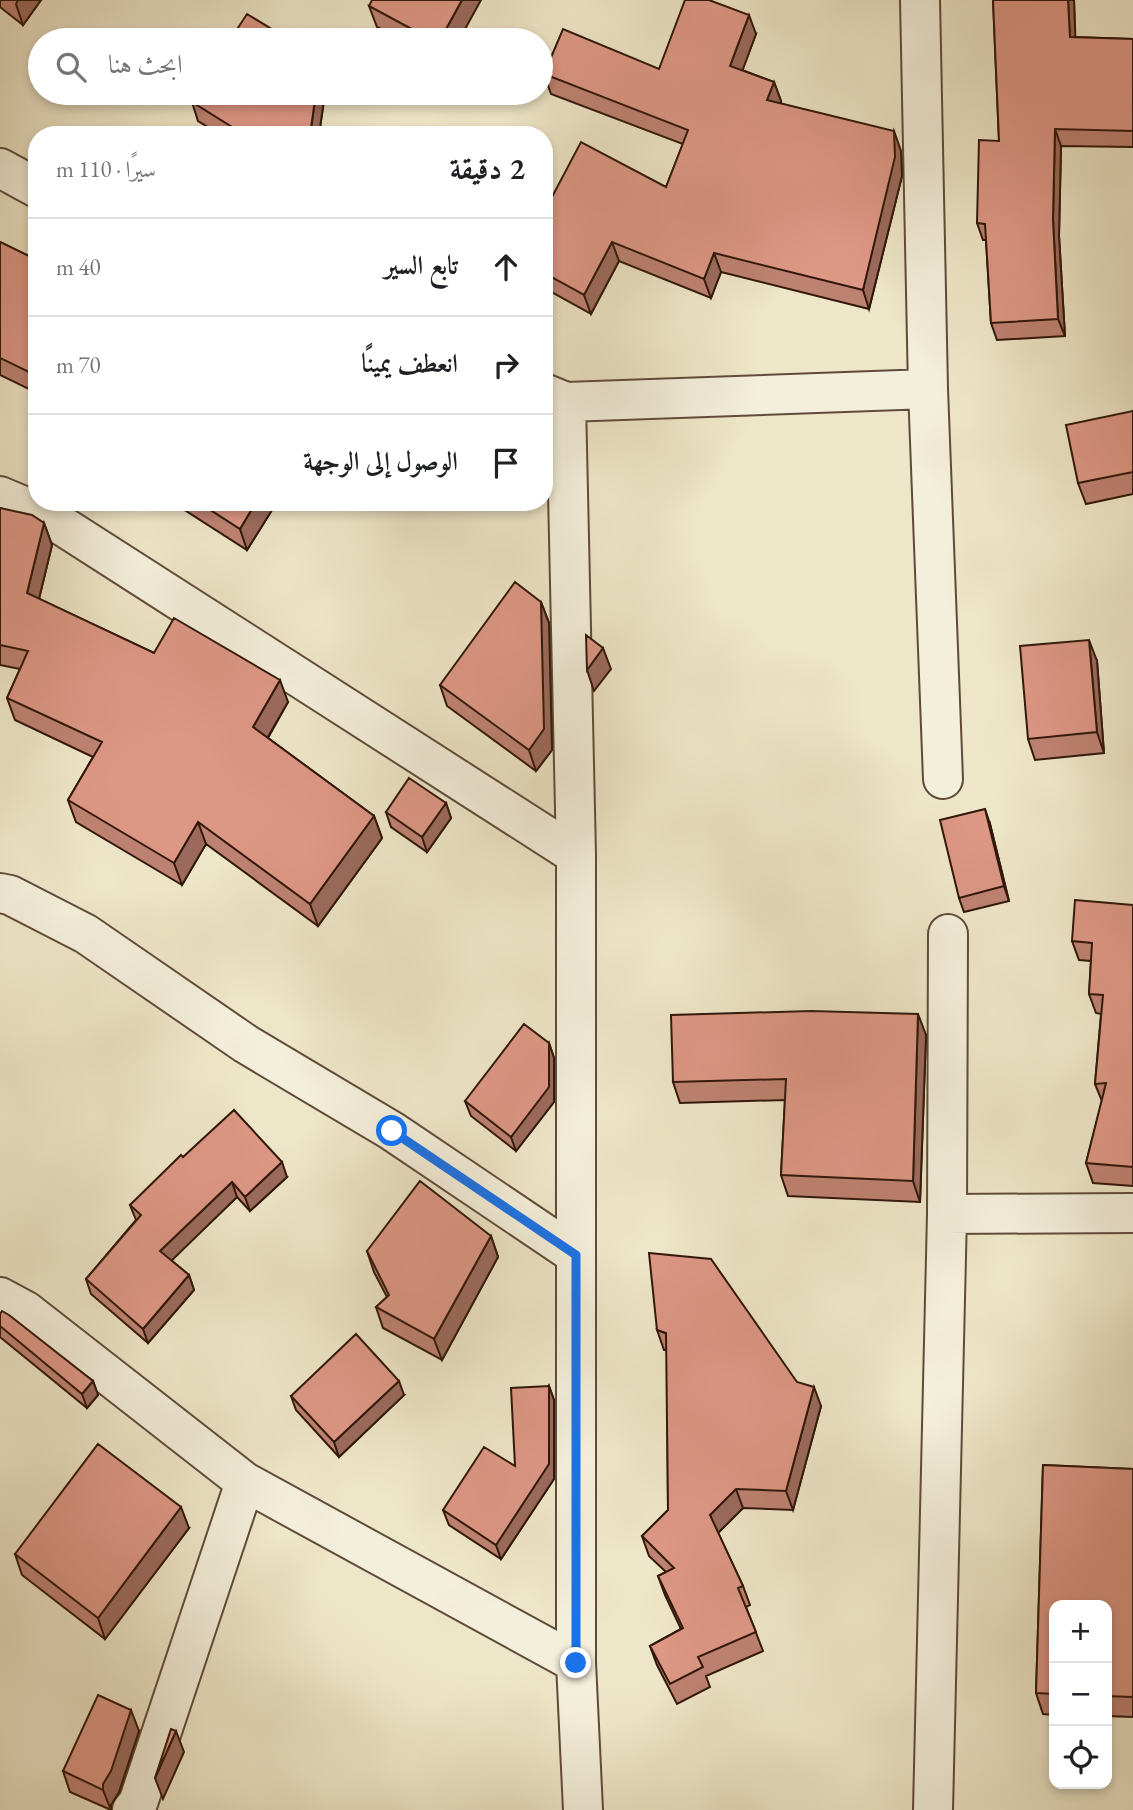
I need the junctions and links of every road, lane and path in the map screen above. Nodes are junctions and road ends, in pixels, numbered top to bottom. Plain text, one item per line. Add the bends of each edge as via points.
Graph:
1 (919, 0) edge
2 (0, 168) edge
3 (28, 183) edge
4 (928, 389) junction
5 (555, 398) edge
6 (0, 496) edge
7 (28, 503) edge
8 (52, 511) edge
9 (943, 779) dead end
10 (576, 855) junction
11 (0, 892) edge
12 (948, 934) dead end
13 (1133, 1213) edge
14 (947, 1214) junction
15 (576, 1255) junction
16 (0, 1297) edge
17 (245, 1482) junction
18 (576, 1663) junction
19 (132, 1810) edge
20 (583, 1810) edge
21 (933, 1810) edge

1 - 4 street
2 - 3 street
4 - 5 street
4 - 9 street
5 - 10 street
6 - 7 street
8 - 10 street
10 - 15 street
11 - 15 street via 86,934 246,1044 392,1131
12 - 14 street
13 - 14 street
14 - 21 street
15 - 18 street
16 - 17 street via 26,1311
17 - 18 street
17 - 19 street
18 - 20 street

